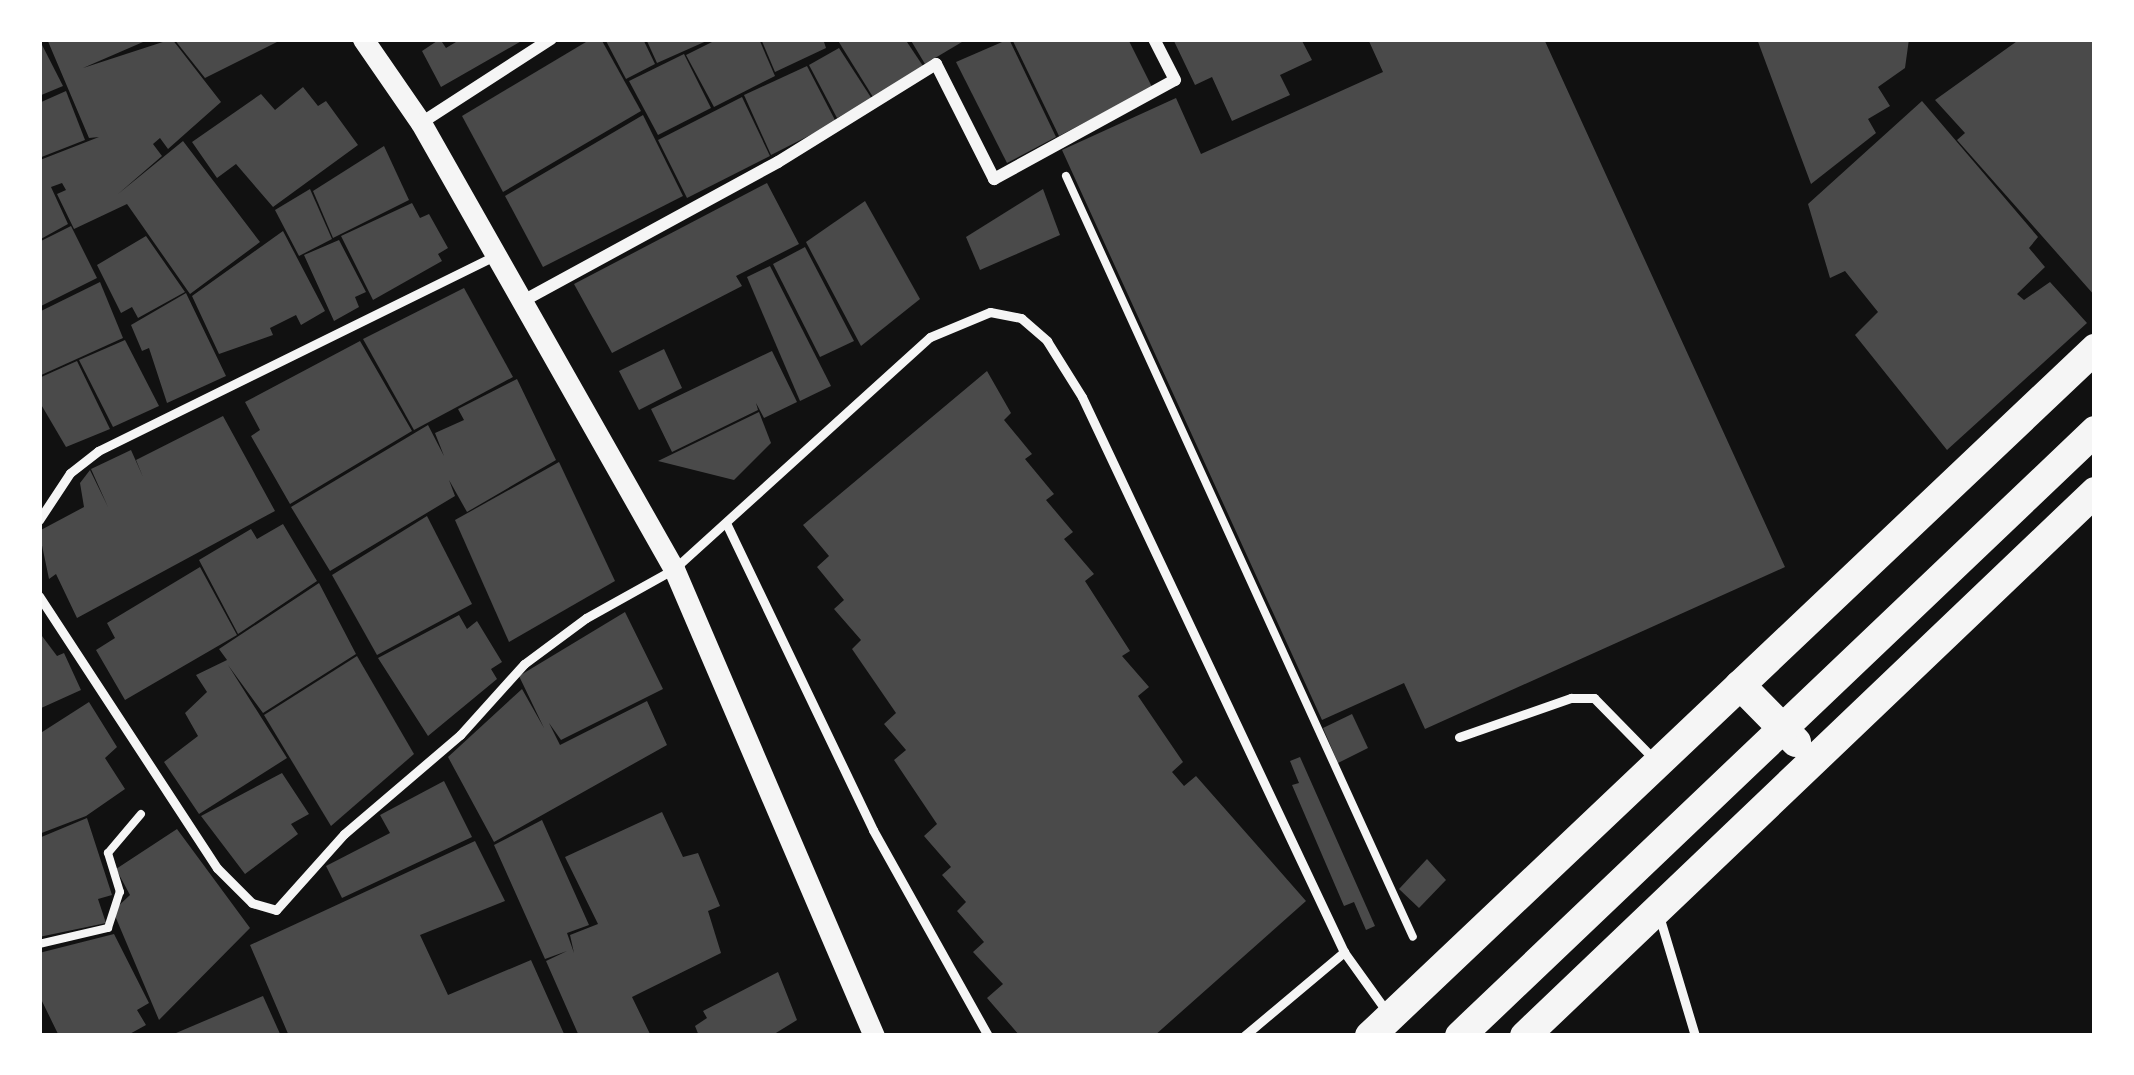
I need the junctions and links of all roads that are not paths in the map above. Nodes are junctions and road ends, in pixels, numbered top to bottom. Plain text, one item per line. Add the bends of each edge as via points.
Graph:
1 (363, 39) edge
2 (551, 39) edge
3 (1154, 39) edge
4 (422, 122) junction
5 (495, 256) junction
6 (523, 302) junction
7 (2095, 349) edge
8 (2095, 431) edge
9 (2095, 492) edge
10 (39, 520) edge
11 (727, 525) junction
12 (674, 569) junction
13 (39, 596) edge
14 (1740, 685) junction
15 (1459, 737) dead end
16 (1812, 759) junction
17 (1658, 764) junction
18 (1656, 908) junction
19 (1344, 952) junction
20 (1380, 1026) edge
21 (874, 1036) edge
22 (988, 1036) edge
23 (1244, 1036) edge
24 (1460, 1036) edge
25 (1525, 1036) edge
26 (1695, 1036) edge

1 - 4 street
2 - 4 street
3 - 6 street via 1175,80 994,179 936,64 778,163
4 - 5 street
5 - 6 street
5 - 10 lane via 98,452 70,473
6 - 12 street
7 - 14 main road
8 - 24 main road
9 - 16 main road
11 - 12 lane
11 - 19 lane via 929,337 990,312 1021,318 1047,341 1082,397
11 - 22 lane via 873,830
12 - 13 lane via 524,664 460,735 344,834 276,910 234,887
12 - 21 street
14 - 16 main road
14 - 17 main road
15 - 17 lane via 1571,698 1594,698 1623,719
16 - 18 main road
17 - 20 main road
18 - 25 main road
18 - 26 lane
19 - 20 lane
19 - 23 lane

